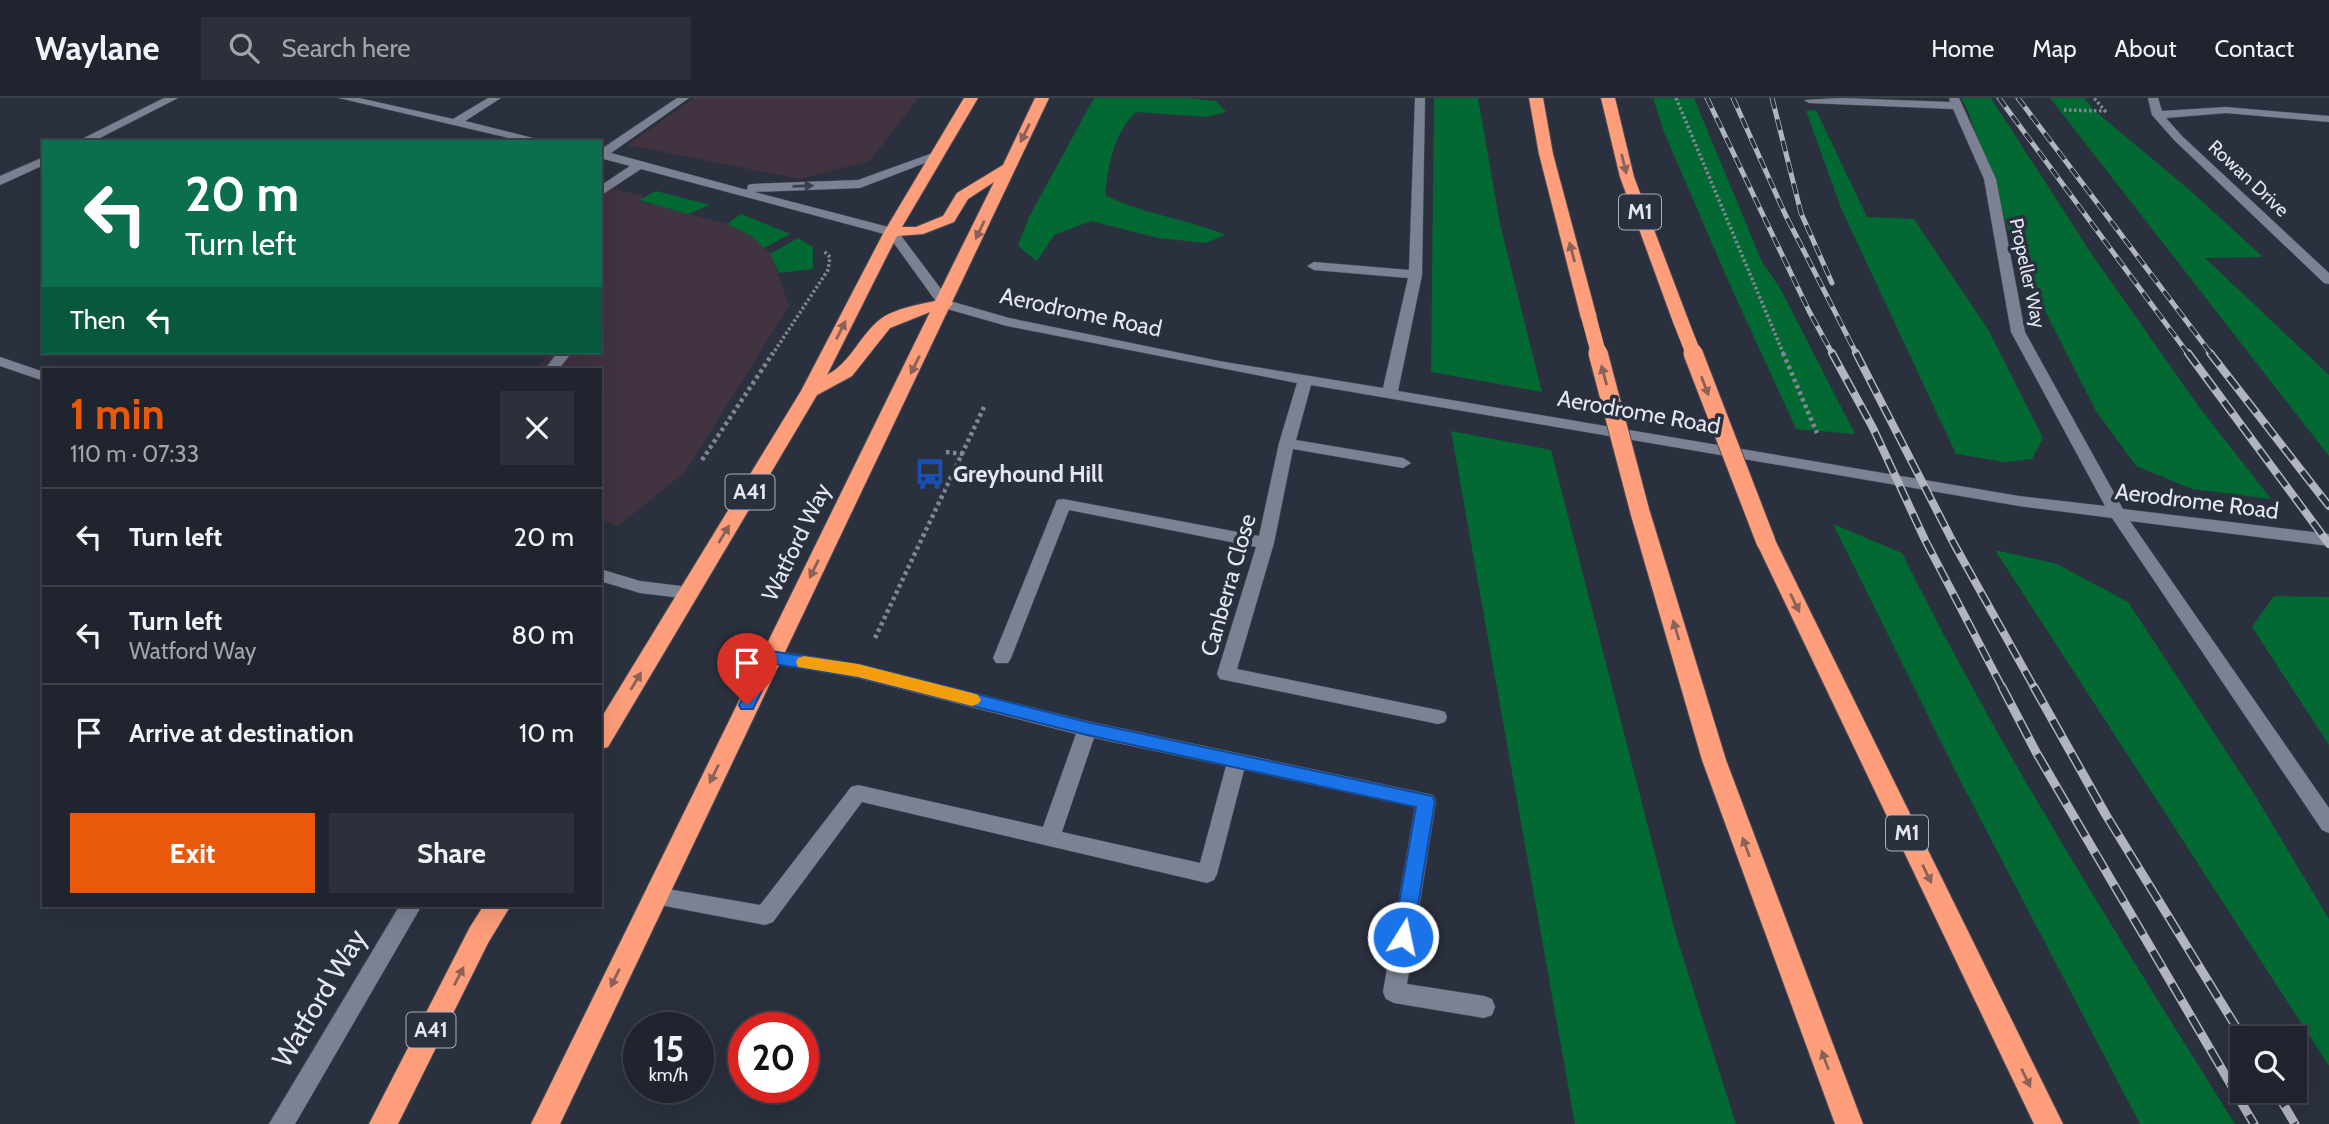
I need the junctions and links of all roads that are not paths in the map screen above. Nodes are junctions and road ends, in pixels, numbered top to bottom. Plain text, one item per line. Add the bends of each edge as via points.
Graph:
1 (173, 98) edge
2 (344, 98) edge
3 (496, 98) edge
4 (684, 98) edge
5 (971, 98) edge
6 (1042, 98) edge
7 (1420, 98) edge
8 (1535, 98) edge
9 (1608, 98) edge
10 (2153, 98) edge
11 (1809, 100) dead end
12 (1957, 102) edge
13 (2158, 115) junction
14 (2329, 119) edge
15 (456, 122) junction
16 (86, 140) edge
17 (534, 140) edge
18 (602, 154) edge
19 (602, 155) edge
20 (934, 156) junction
21 (42, 161) edge
22 (640, 164) junction
23 (1007, 168) junction
24 (0, 181) edge
25 (734, 188) junction
26 (602, 191) edge
27 (892, 232) junction
28 (1314, 267) dead end
29 (1415, 275) junction
30 (2329, 280) edge
31 (945, 304) junction
32 (563, 354) edge
33 (0, 361) edge
34 (553, 368) edge
35 (42, 376) edge
36 (1305, 379) junction
37 (810, 391) junction
38 (1390, 392) junction
39 (1287, 443) junction
40 (1403, 463) dead end
41 (2117, 514) junction
42 (2329, 540) edge
43 (1266, 543) junction
44 (602, 579) edge
45 (689, 593) junction
46 (770, 657) junction
47 (1002, 658) dead end
48 (1438, 717) dead end
49 (1087, 729) junction
50 (602, 737) edge
51 (1237, 761) junction
52 (2329, 824) edge
53 (1049, 838) junction
54 (656, 896) junction
55 (410, 907) edge
56 (497, 907) edge
57 (1484, 1007) dead end
58 (281, 1124) edge
59 (383, 1124) edge
60 (545, 1124) edge
61 (1849, 1124) edge
62 (2049, 1124) edge

1 - 16 street
2 - 15 street
3 - 15 street
4 - 18 street
5 - 20 highway, A41
6 -> 23 highway, Watford Way
7 - 29 street
61 -> 8 highway, bridge via 1714,760 1640,512
9 -> 62 highway, M1, bridge via 1627,177 1766,542
10 - 13 street, Rowan Drive
11 - 12 street, Propeller Way
12 - 41 street, Propeller Way via 1990,179 2018,332
13 - 14 street via 2226,110
13 - 30 street, Rowan Drive
15 - 17 street
19 - 22 street
25 -> 20 street via 860,184
20 - 27 highway, A41
21 - 24 street
22 - 25 street
22 - 26 street
23 - 27 highway via 962,196 949,219 918,231
23 -> 31 highway, Watford Way
25 - 27 street
27 - 31 street
37 -> 27 highway, A41
28 - 29 street
29 - 38 street
31 - 36 street, Aerodrome Road via 1007,322
31 - 37 highway via 884,324 846,372
31 -> 46 highway, Watford Way
32 - 34 street
33 - 35 street
36 - 38 street, Aerodrome Road
36 - 39 street, Canberra Close
45 -> 37 highway, A41
38 - 41 street, Aerodrome Road
39 - 40 street
39 - 43 street, Canberra Close
41 - 42 street, Aerodrome Road
41 - 52 street, Propeller Way
43 - 47 street via 1063,504
43 - 48 street, Canberra Close via 1227,674
44 - 45 street
50 -> 45 highway, A41
46 - 49 street via 858,671
46 -> 54 highway, Watford Way
49 - 51 street
49 - 53 street
51 - 53 street via 1208,874
51 - 57 street via 1426,801 1394,992
53 - 54 street via 858,793 765,915
54 -> 60 highway, Watford Way
55 - 58 street, Watford Way
59 -> 56 highway, A41

